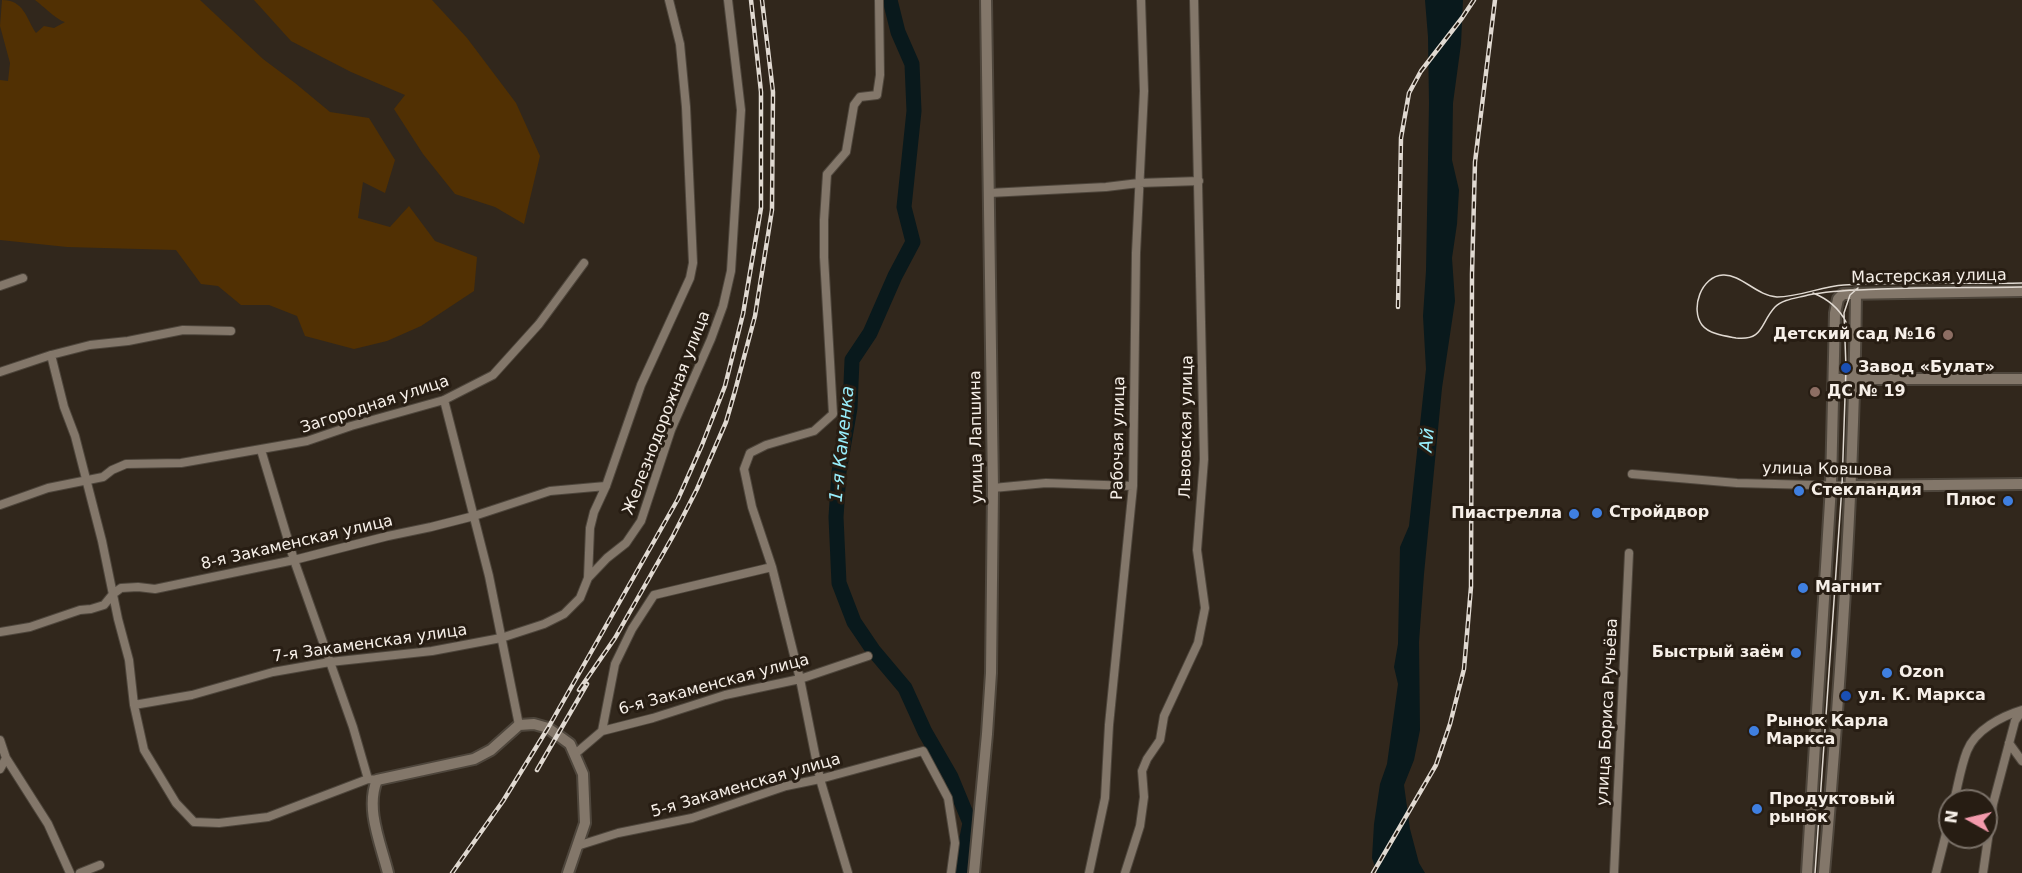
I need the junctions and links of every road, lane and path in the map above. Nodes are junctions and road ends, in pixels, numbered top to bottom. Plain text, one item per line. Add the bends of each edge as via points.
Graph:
1 (669, 0) edge
2 (728, 0) edge
3 (879, 0) edge
4 (986, 0) edge
5 (1141, 0) edge
6 (1194, 0) edge
7 (1199, 181) junction
8 (1139, 183) junction
9 (989, 193) junction
10 (584, 263) dead end
11 (23, 278) dead end
12 (0, 286) edge
13 (2022, 291) edge
14 (1856, 293) junction
15 (231, 331) dead end
16 (51, 355) junction
17 (0, 372) edge
18 (1835, 379) junction
19 (1855, 379) junction
20 (2022, 379) edge
21 (444, 400) junction
22 (261, 450) junction
23 (1632, 474) dead end
24 (86, 482) junction
25 (2022, 484) edge
26 (606, 486) junction
27 (1133, 486) junction
28 (1832, 486) junction
29 (1850, 486) junction
30 (993, 488) junction
31 (0, 505) edge
32 (474, 516) junction
33 (1629, 553) dead end
34 (294, 560) junction
35 (772, 567) junction
36 (588, 578) junction
37 (113, 594) junction
38 (0, 632) edge
39 (501, 638) junction
40 (868, 656) dead end
41 (330, 662) junction
42 (800, 679) junction
43 (134, 705) junction
44 (2022, 711) edge
45 (519, 725) junction
46 (602, 731) junction
47 (0, 740) edge
48 (2009, 742) junction
49 (575, 754) junction
50 (6, 758) junction
51 (2022, 761) edge
52 (0, 769) edge
53 (820, 779) junction
54 (372, 780) junction
55 (1957, 789) edge
56 (577, 846) junction
57 (1942, 849) edge
58 (100, 865) dead end
59 (70, 873) edge
60 (80, 873) edge
61 (388, 873) edge
62 (568, 873) edge
63 (848, 873) edge
64 (951, 873) edge
65 (974, 873) edge
66 (1089, 873) edge
67 (1125, 873) edge
68 (1614, 873) edge
69 (1807, 873) edge
70 (1824, 873) edge
71 (1936, 873) edge
72 (1983, 873) edge

1 - 26 street, Железнодорожная улица via 680,44 693,263 690,278 642,385
2 - 36 street, Железнодорожная улица via 741,110 731,271 723,306 671,430 641,521 626,543
3 - 35 street via 877,95 860,97 854,105 846,152 828,174 824,257 833,414 814,431 750,453 744,469
4 - 9 main road, улица Лапшина
5 - 8 street, Рабочая улица via 1144,91
6 - 7 street, Львовская улица
7 - 8 street
7 - 67 street, Львовская улица via 1204,459 1197,550 1205,608 1198,643 1164,716 1160,740 1142,771 1140,826
8 - 9 street
8 - 27 street, Рабочая улица
9 - 30 main road, улица Лапшина
10 - 21 street, Загородная улица via 539,324 493,375
11 - 12 street
13 - 14 main road, Мастерская улица
14 - 18 main road, Мастерская улица via 1838,298
14 - 19 main road
15 - 16 street via 183,330
16 - 17 street
16 - 24 street
18 - 19 main road
18 - 28 main road
19 - 20 main road
19 - 29 main road
21 - 22 street, Загородная улица via 307,441
21 - 32 street
22 - 24 street, Загородная улица via 181,463 126,464
22 - 34 street
23 - 28 street, улица Ковшова
24 - 31 street, Загородная улица via 48,488
24 - 37 street
25 - 29 main road, улица Ковшова
26 - 32 street, 8-я Закаменская улица via 550,491
26 - 36 street, Железнодорожная улица via 590,528
27 - 30 street via 1046,483
27 - 66 street, Рабочая улица via 1108,725 1105,798
28 - 29 street, улица Ковшова
28 - 69 main road
29 - 70 main road
30 - 65 main road, улица Лапшина via 991,673
32 - 34 street, 8-я Закаменская улица
32 - 39 street
33 - 68 street, улица Бориса Ручьёва
34 - 37 street, 8-я Закаменская улица via 155,589 121,588
34 - 41 street
35 - 42 street
35 - 46 street via 654,595 615,664
36 - 39 street, 7-я Закаменская улица via 580,598 564,614
37 - 38 street, 8-я Закаменская улица via 104,605
37 - 43 street via 129,660
39 - 41 street, 7-я Закаменская улица via 432,651
39 - 45 street
40 - 42 street, 6-я Закаменская улица
41 - 43 street, 7-я Закаменская улица
41 - 54 street
42 - 46 street, 6-я Закаменская улица via 725,695
42 - 53 street
43 - 54 street via 144,750 176,803 194,822 268,817
44 - 48 street
44 - 55 street via 2005,715 1977,736 1967,749
45 - 49 main road via 534,724 548,729 570,744
45 - 54 main road via 491,750 474,759
46 - 49 street, 6-я Закаменская улица
47 - 50 street
48 - 51 street
48 - 72 street via 1992,804
49 - 56 main road via 583,774 585,823
50 - 52 street
50 - 59 street via 48,824
53 - 56 street, 5-я Закаменская улица via 786,786 692,818
53 - 63 street
53 - 64 street, 5-я Закаменская улица via 923,751 948,798 955,843
54 - 61 main road via 372,803
56 - 62 main road
57 - 71 street
58 - 60 street

